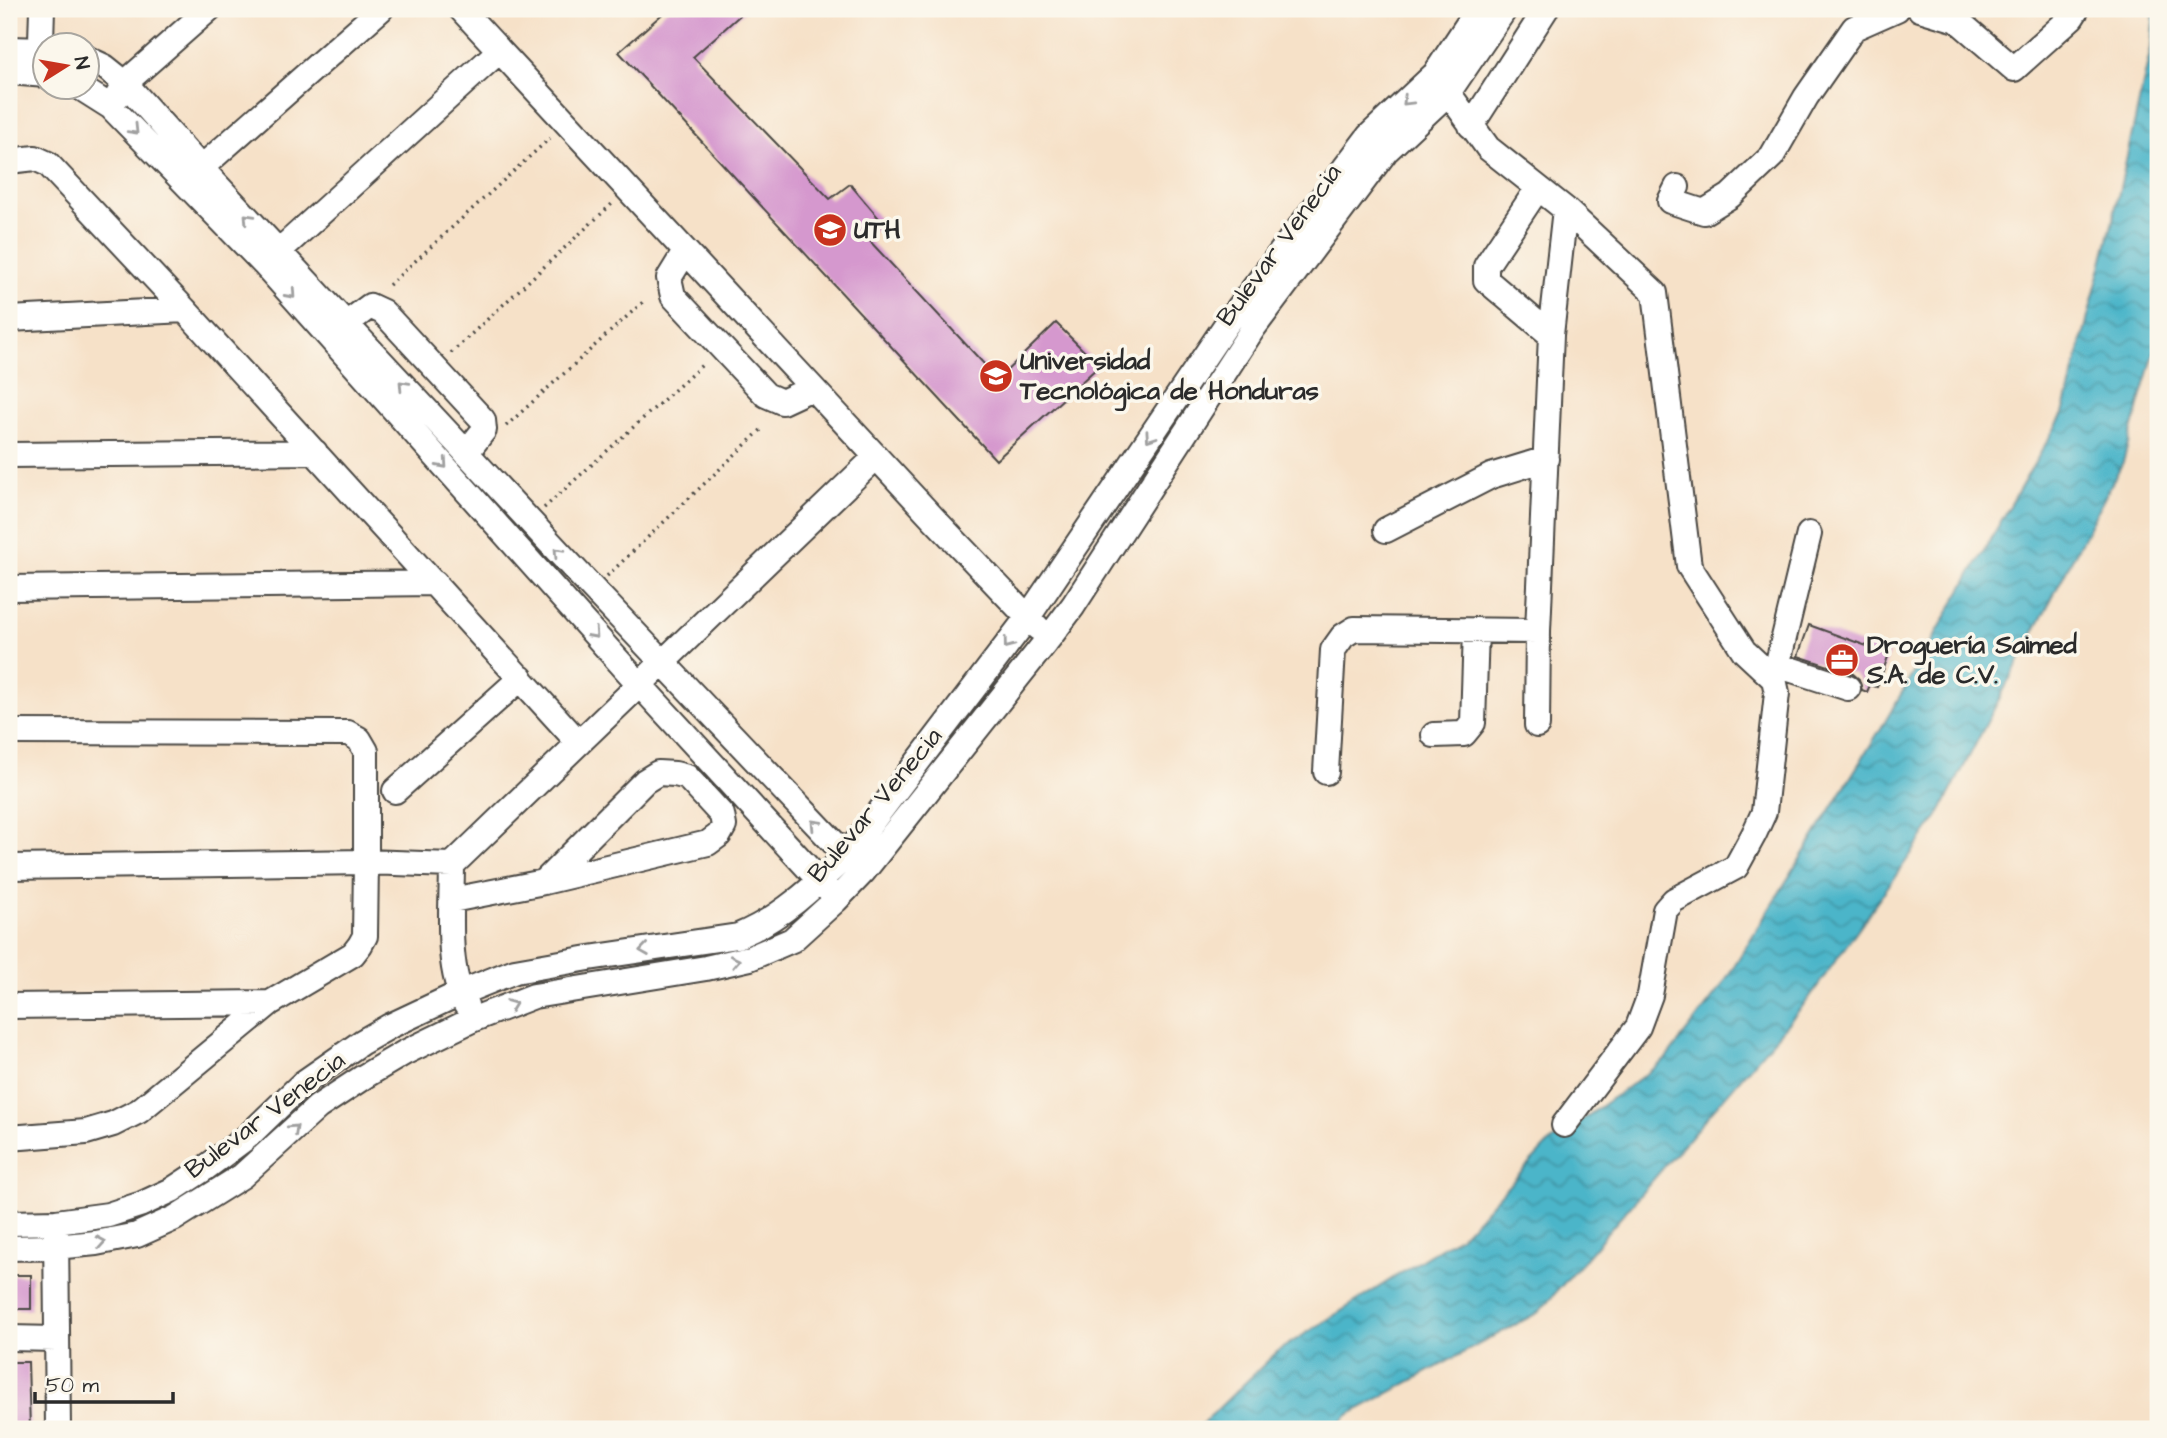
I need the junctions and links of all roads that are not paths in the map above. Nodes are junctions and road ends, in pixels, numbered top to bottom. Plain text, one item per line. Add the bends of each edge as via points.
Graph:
1 (41, 9) edge
2 (209, 9) edge
3 (381, 9) edge
4 (461, 9) edge
5 (1478, 9) edge
6 (1505, 9) edge
7 (1546, 9) edge
8 (1897, 9) edge
9 (1920, 9) edge
10 (2077, 9) edge
11 (42, 32) edge
12 (9, 49) edge
13 (499, 51) junction
14 (32, 58) edge
15 (32, 65) edge
16 (102, 66) edge
17 (9, 72) edge
18 (125, 83) junction
19 (1441, 83) junction
20 (102, 101) edge
21 (111, 107) junction
22 (1471, 126) junction
23 (9, 161) edge
24 (201, 168) junction
25 (1677, 187) dead end
26 (1538, 188) junction
27 (1565, 209) junction
28 (685, 252) junction
29 (271, 258) junction
30 (185, 310) junction
31 (9, 319) edge
32 (346, 324) junction
33 (1226, 325) junction
34 (1551, 335) junction
35 (812, 388) junction
36 (1212, 390) junction
37 (315, 452) junction
38 (466, 453) junction
39 (9, 455) edge
40 (876, 457) junction
41 (1545, 459) junction
42 (1386, 530) dead end
43 (1809, 534) dead end
44 (435, 583) junction
45 (9, 588) edge
46 (1028, 617) junction
47 (1475, 630) junction
48 (1538, 631) junction
49 (1049, 638) junction
50 (662, 662) junction
51 (1776, 672) junction
52 (521, 678) junction
53 (640, 685) junction
54 (1848, 688) dead end
55 (1537, 725) dead end
56 (9, 732) edge
57 (1434, 735) dead end
58 (579, 743) junction
59 (1326, 772) dead end
60 (396, 791) dead end
61 (366, 862) junction
62 (452, 864) junction
63 (854, 864) junction
64 (9, 867) edge
65 (820, 881) junction
66 (544, 882) junction
67 (453, 900) junction
68 (836, 900) junction
69 (460, 993) junction
70 (270, 1003) junction
71 (9, 1006) edge
72 (474, 1019) junction
73 (1564, 1125) dead end
74 (9, 1138) edge
75 (56, 1222) junction
76 (9, 1223) edge
77 (55, 1247) junction
78 (9, 1248) edge
79 (9, 1338) edge
80 (56, 1339) junction
81 (58, 1429) edge

1 - 11 street
2 - 18 street
3 - 24 street
4 - 13 street
5 - 19 street, Bulevar Venecia
6 - 19 street, Bulevar Venecia
7 - 22 street
8 - 25 street via 1854,28 1772,156 1730,196 1704,212 1670,201
9 - 10 street via 1957,20 2014,69
12 - 14 street
13 - 28 street
13 - 29 street
15 - 17 street
16 - 18 street
18 - 21 street
18 - 24 street
19 - 22 street
19 -> 33 street, Bulevar Venecia via 1369,136
19 - 36 street, Bulevar Venecia via 1254,327
20 - 21 street
21 -> 29 street
22 - 26 street via 1488,148
23 - 30 street via 35,158 48,164
29 -> 24 street
26 - 27 street
26 - 34 street via 1486,266 1486,280
27 - 34 street
27 - 51 street via 1655,293 1689,566 1744,651
28 - 35 street
28 - 35 street via 669,278 673,296 766,395 782,402
29 - 32 street
29 -> 53 street
30 - 31 street
30 - 37 street
38 -> 32 street
32 - 38 street via 370,306 383,312 413,342 483,420 484,430
33 - 36 street via 1228,345 1208,374
33 -> 46 street, Bulevar Venecia
34 - 41 street
35 - 40 street
36 - 49 street, Bulevar Venecia
37 - 39 street
37 - 44 street
50 -> 38 street
40 - 46 street
40 - 50 street
41 - 42 street via 1491,476
41 - 48 street
43 - 51 street
44 - 45 street
44 - 52 street
46 - 49 street
46 -> 63 street, Bulevar Venecia
47 - 48 street
47 - 57 street via 1473,723 1464,734
47 - 59 street via 1354,629 1343,636 1334,650
48 - 55 street
49 - 63 street, Bulevar Venecia
50 - 53 street
63 -> 50 street
51 - 54 street
51 - 73 street via 1764,812 1754,834 1735,867 1674,900 1665,910 1650,995 1638,1027
52 - 58 street
52 - 60 street
53 - 58 street
53 - 65 street
56 - 61 street via 348,733 359,739 366,751
58 - 62 street
61 - 62 street
61 - 64 street
61 - 70 street via 365,936 354,954
62 - 67 street
63 - 65 street, Bulevar Venecia
63 - 68 street, Bulevar Venecia
65 - 68 street
65 -> 69 street, Bulevar Venecia via 776,917 738,936 515,971
66 - 66 street via 658,773 687,777 722,815 724,826 708,843
66 - 67 street
67 - 69 street via 453,958
72 -> 68 street, Bulevar Venecia via 534,996 750,958 792,940
69 - 72 street
69 - 75 street, Bulevar Venecia via 362,1042 303,1083 247,1136 172,1190 108,1215
70 - 71 street
70 - 74 street via 139,1111 86,1132
77 -> 72 street, Bulevar Venecia via 137,1235 175,1218 242,1176 318,1107 404,1053
75 - 76 street, Bulevar Venecia
75 - 77 street
77 - 78 street, Bulevar Venecia
77 - 80 street
79 - 80 street
80 - 81 street

